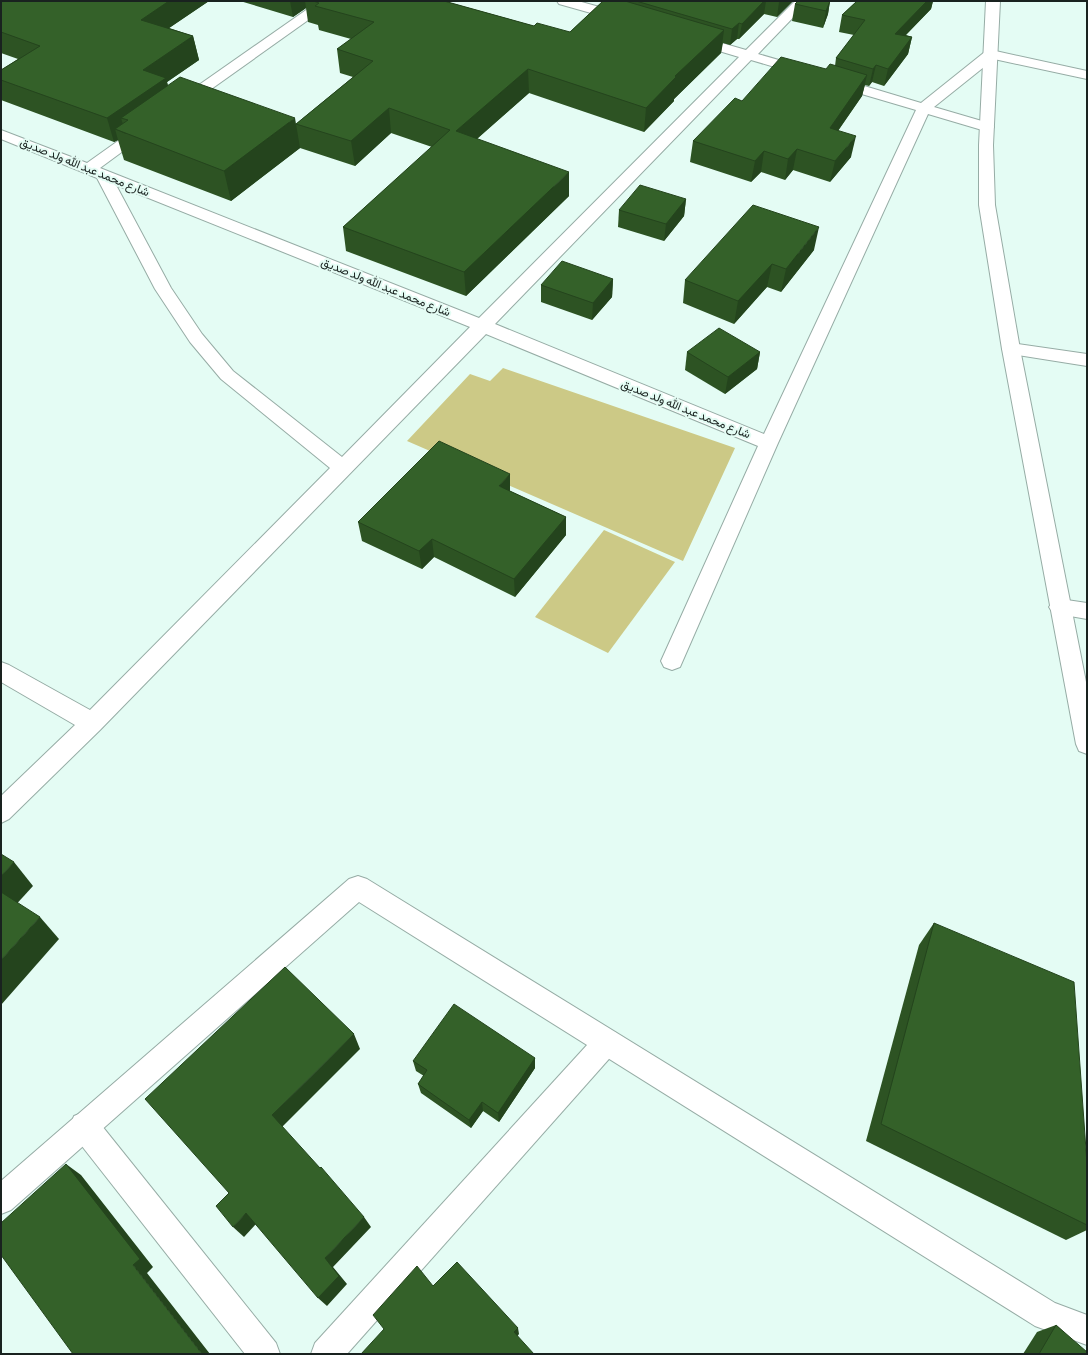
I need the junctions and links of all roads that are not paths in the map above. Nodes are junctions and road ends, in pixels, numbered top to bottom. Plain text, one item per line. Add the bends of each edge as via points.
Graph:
1 (328, 1) edge
2 (564, 1) edge
3 (802, 1) edge
4 (993, 1) edge
5 (638, 23) edge
6 (682, 36) edge
7 (990, 54) junction
8 (749, 55) junction
9 (1087, 75) edge
10 (924, 108) junction
11 (172, 110) edge
12 (153, 123) edge
13 (987, 128) junction
14 (1, 134) edge
15 (27, 144) junction
16 (1, 151) edge
17 (95, 172) junction
18 (482, 326) junction
19 (1011, 349) junction
20 (1087, 360) edge
21 (769, 443) junction
22 (343, 468) junction
23 (1060, 607) junction
24 (1087, 611) edge
25 (672, 661) dead end
26 (1, 671) edge
27 (92, 723) junction
28 (1087, 744) edge
29 (1, 812) edge
30 (607, 1042) junction
31 (84, 1126) junction
32 (1, 1200) edge
33 (1087, 1330) edge
34 (265, 1354) edge
35 (326, 1354) edge

1 - 11 street
2 - 5 street
3 - 8 street
4 - 7 street
6 - 8 street
7 - 9 street
7 - 10 street
7 - 13 street
8 - 10 street
8 - 18 street
10 - 13 street
10 - 21 street
12 - 17 street
13 - 19 street via 987,205
14 - 15 street, شارع محمد عبد الله ولد صديق
15 - 16 street
15 - 17 street, شارع محمد عبد الله ولد صديق
17 - 18 street, شارع محمد عبد الله ولد صديق
17 - 22 street via 163,289 196,338 226,375
18 - 21 street, شارع محمد عبد الله ولد صديق
18 - 22 street
19 - 20 street
19 - 23 street
21 - 25 street
22 - 27 street
23 - 24 street
23 - 28 street
26 - 27 street
27 - 29 street
30 - 31 street via 358,887
30 - 33 street via 1046,1315
30 - 35 street
31 - 32 street
31 - 34 street

